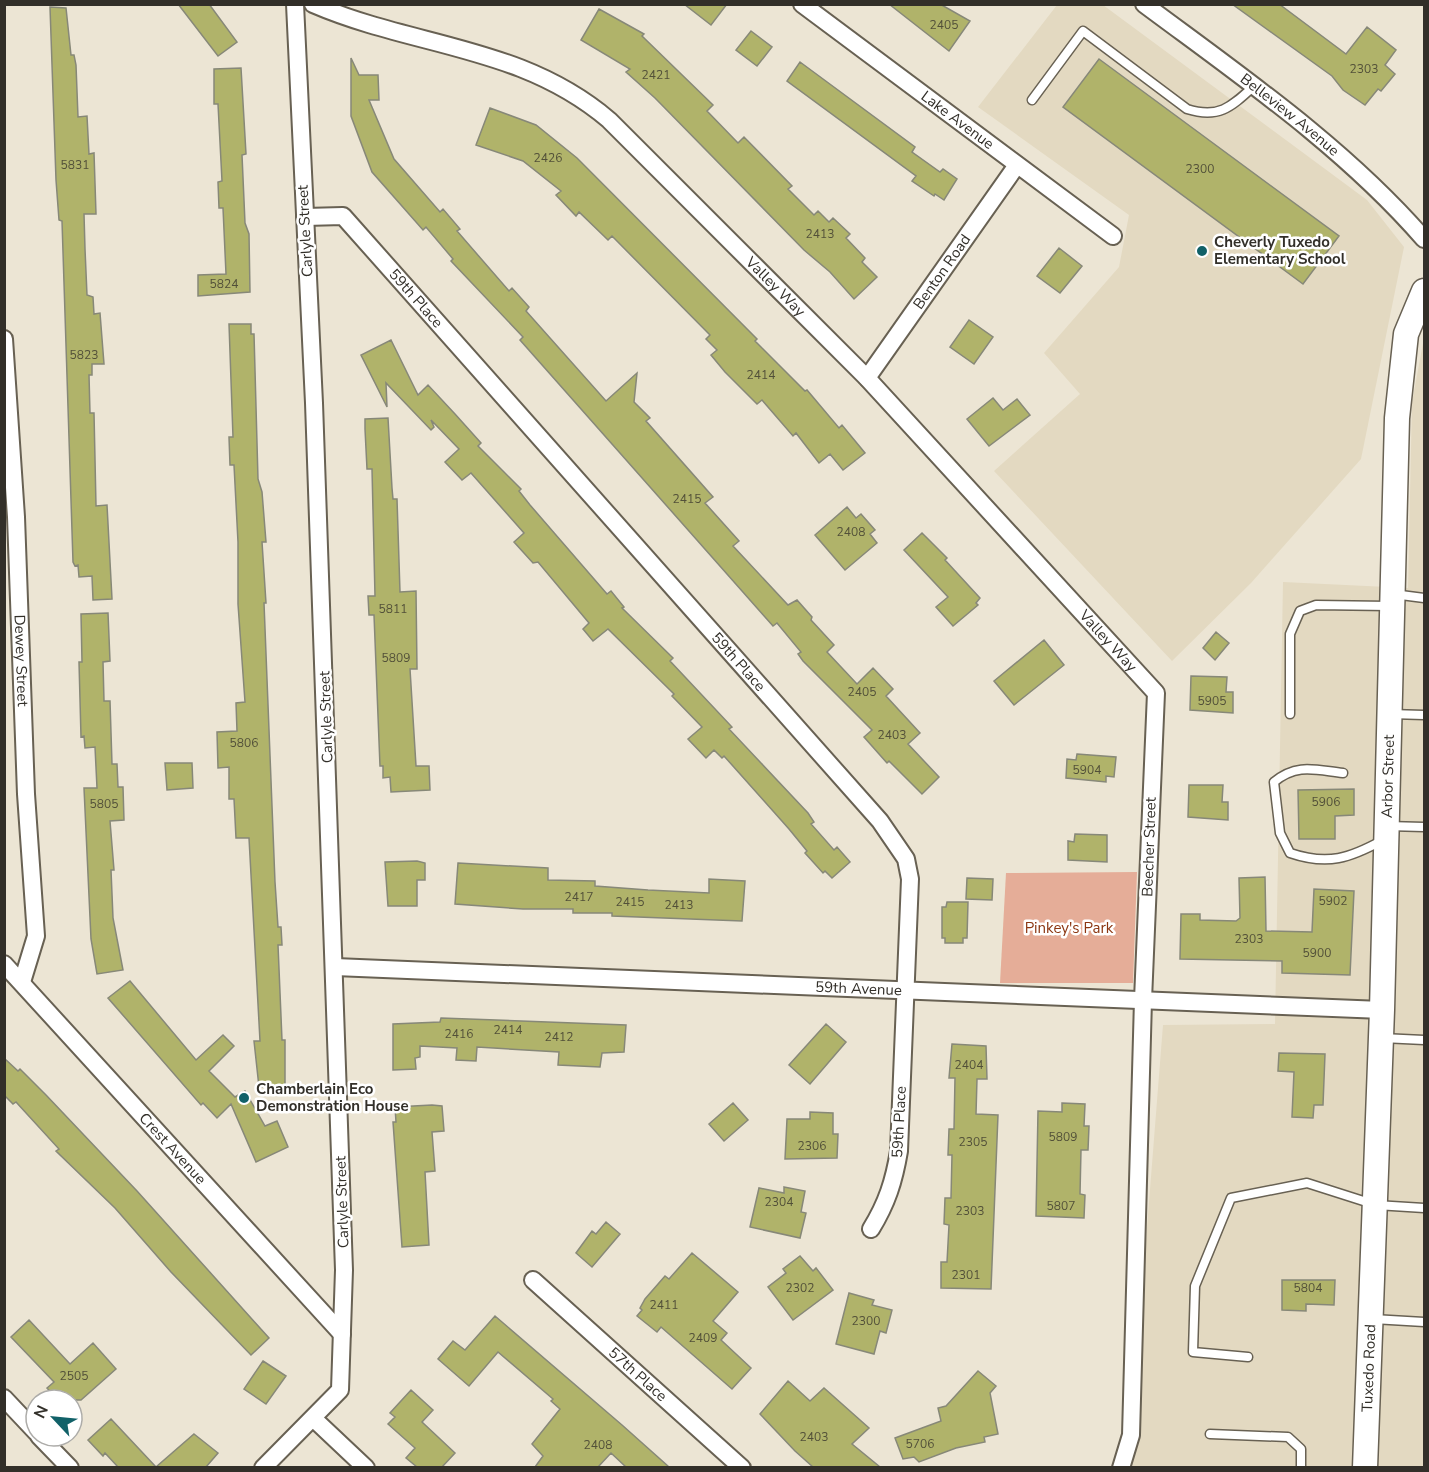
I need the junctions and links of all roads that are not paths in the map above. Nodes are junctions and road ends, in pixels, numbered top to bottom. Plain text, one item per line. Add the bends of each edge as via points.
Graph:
1 (295, 4) edge
2 (314, 4) edge
3 (802, 4) edge
4 (1144, 4) edge
5 (1254, 86) junction
6 (1032, 100) dead end
7 (1017, 165) junction
8 (305, 218) junction
9 (1113, 236) dead end
10 (1425, 239) edge
11 (1425, 291) edge
12 (4, 339) edge
13 (867, 378) junction
14 (1425, 598) edge
15 (1393, 600) junction
16 (1156, 693) joint
17 (1290, 714) dead end
18 (1390, 714) junction
19 (1425, 715) edge
20 (1342, 773) dead end
21 (1425, 827) edge
22 (1387, 832) junction
23 (4, 964) edge
24 (335, 966) junction
25 (22, 982) junction
26 (904, 990) junction
27 (1143, 1000) junction
28 (1382, 1010) junction
29 (1381, 1038) junction
30 (1425, 1040) edge
31 (1376, 1205) junction
32 (1425, 1208) edge
33 (871, 1229) dead end
34 (1373, 1267) joint
35 (533, 1280) dead end
36 (1372, 1318) junction
37 (1425, 1322) edge
38 (342, 1334) junction
39 (1248, 1357) dead end
40 (4, 1398) edge
41 (24, 1419) edge
42 (314, 1419) junction
43 (1210, 1434) dead end
44 (51, 1448) edge
45 (70, 1467) edge
46 (263, 1467) edge
47 (366, 1467) edge
48 (742, 1467) edge
49 (1121, 1467) edge
50 (1301, 1467) edge
51 (1365, 1467) edge

1 - 8 street, Carlyle Street
2 - 13 street, Valley Way via 530,70 585,100
3 - 7 street, Lake Avenue
4 - 5 street, Belleview Avenue
5 - 6 lane via 1232,107 1206,115 1187,110 1083,31
5 - 10 street, Belleview Avenue via 1363,175
7 - 9 street, Lake Avenue
7 - 13 street, Benton Road
8 - 24 street, Carlyle Street
8 - 26 street, 59th Place via 343,216 880,821 906,859 910,879
11 - 15 main road, Arbor Street via 1406,334 1400,369
12 - 25 street, Dewey Street via 36,936
13 - 16 street, Valley Way
14 - 15 lane
15 - 17 lane via 1316,605 1300,611 1290,634
15 - 18 main road, Arbor Street
16 - 27 street, Beecher Street
18 - 19 lane
18 - 22 main road, Arbor Street
20 - 22 lane via 1301,769 1288,771 1274,782 1280,832 1290,853 1311,860 1353,856
21 - 22 lane
22 - 28 main road, Arbor Street
23 - 25 street, Crest Avenue
24 - 26 street, 59th Avenue
24 - 38 street, Carlyle Street via 344,1270
25 - 38 street, Crest Avenue
26 - 27 street, 59th Avenue
26 - 33 street, 59th Place via 899,1151 886,1206
27 - 28 street, 59th Avenue
27 - 49 street, Beecher Street via 1131,1435
28 - 29 main road, Arbor Street
29 - 30 lane
29 - 31 main road, Arbor Street
31 - 32 lane
31 - 34 main road, Arbor Street
31 - 39 lane via 1307,1183 1231,1198 1195,1286 1193,1352
34 - 36 main road, Tuxedo Road
35 - 48 street, 57th Place
36 - 37 lane
36 - 51 main road, Tuxedo Road
38 - 42 street, Carlyle Street via 340,1390
40 - 41 street
42 - 46 street, Carlyle Street
42 - 47 street
43 - 50 lane via 1288,1437 1301,1449
44 - 45 street

